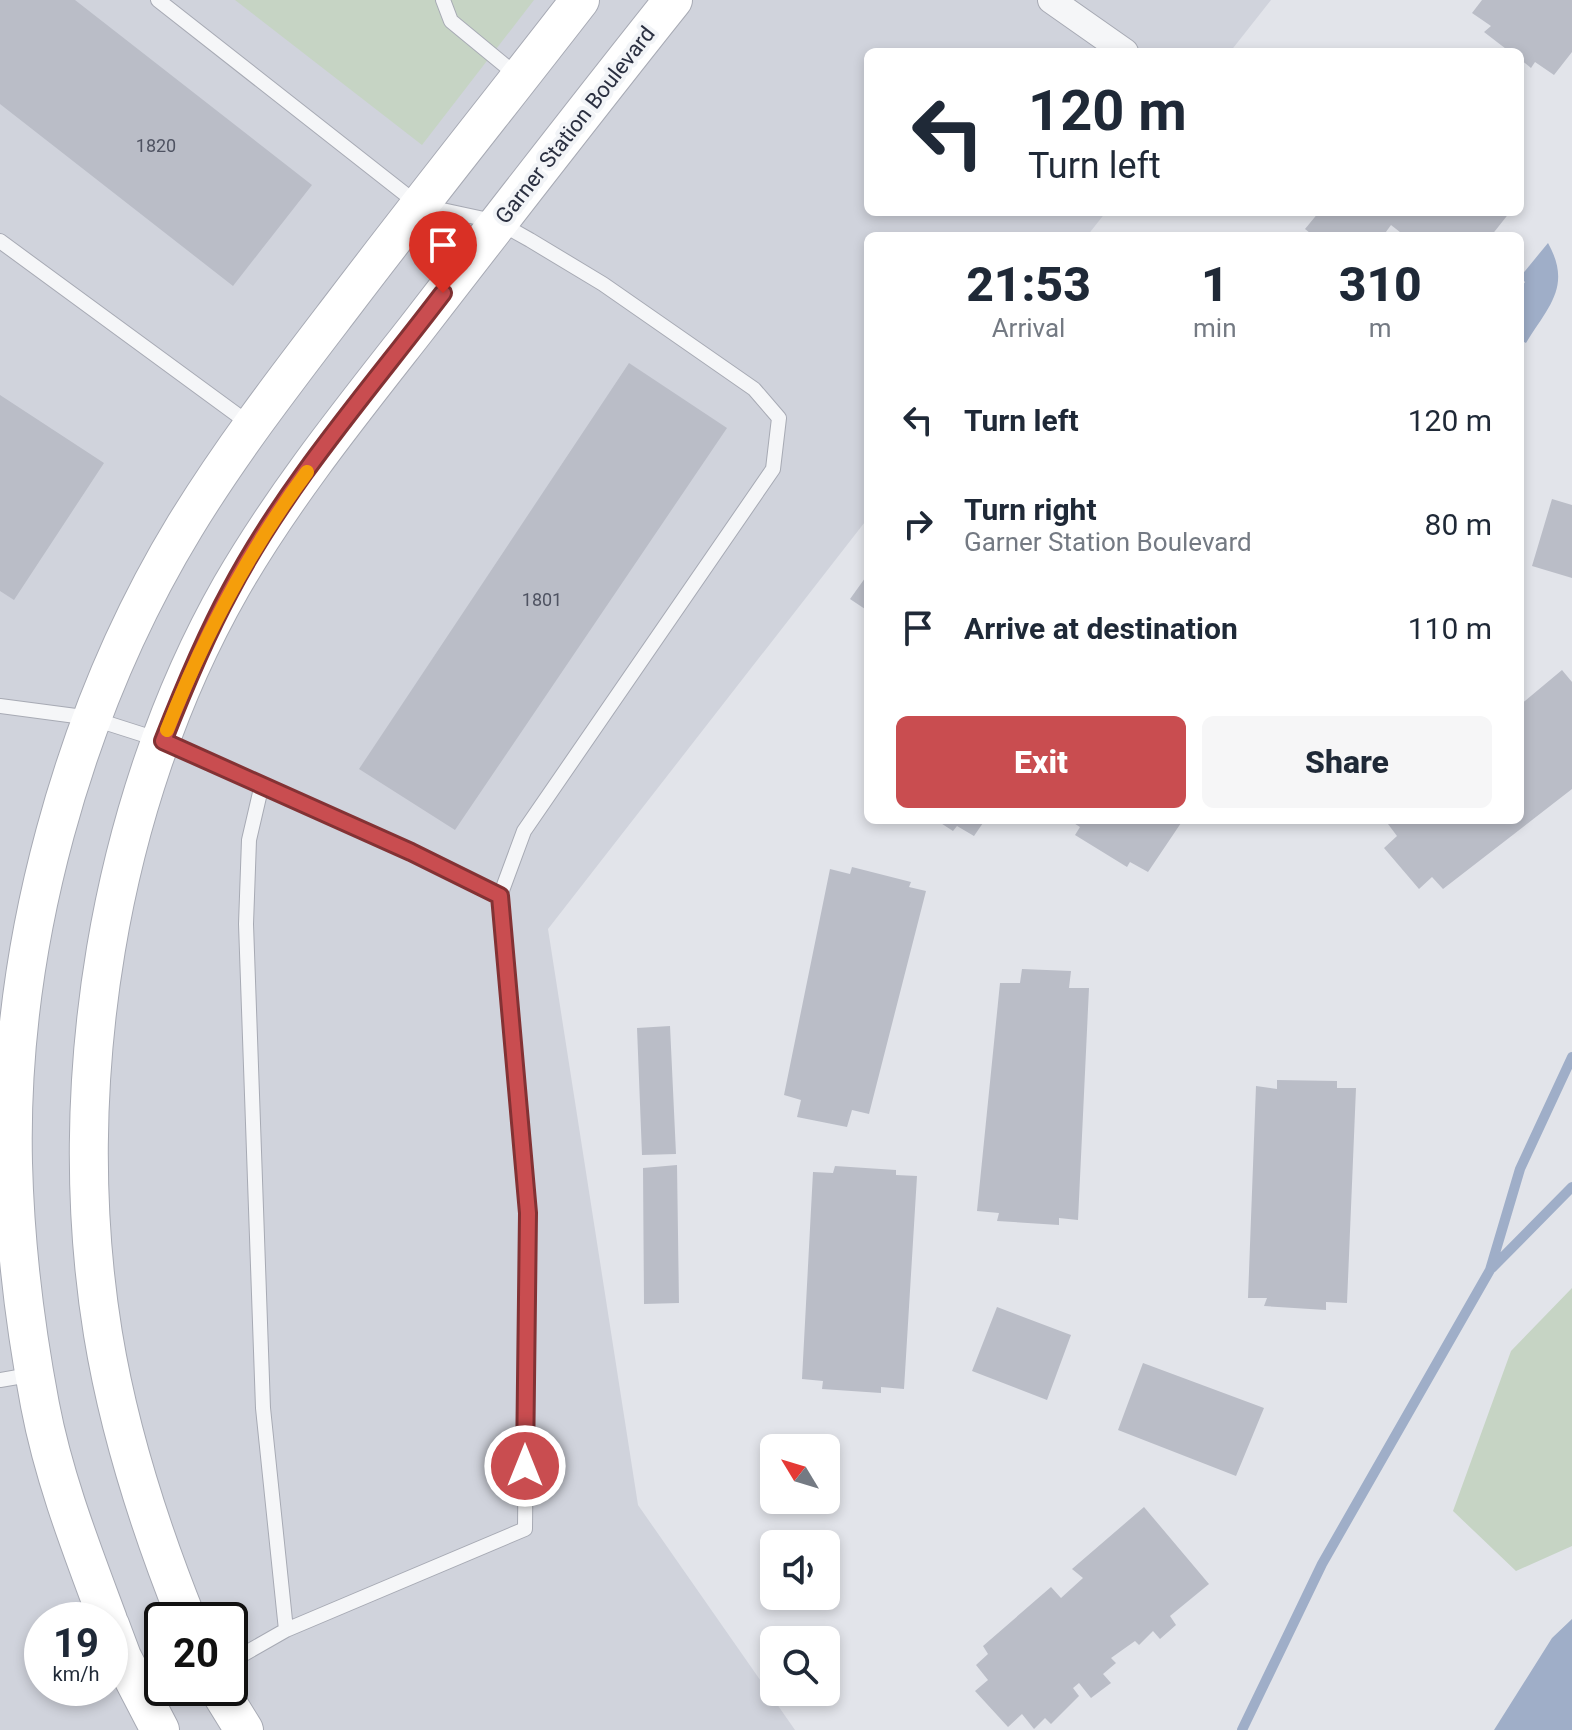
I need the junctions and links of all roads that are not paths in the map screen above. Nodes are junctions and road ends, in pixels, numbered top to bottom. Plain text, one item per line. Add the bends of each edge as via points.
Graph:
1 (158, 0) edge
2 (443, 0) edge
3 (580, 0) edge
4 (673, 0) edge
5 (1051, 0) edge
6 (1119, 48) edge
7 (519, 78) junction
8 (419, 205) junction
9 (498, 222) junction
10 (0, 241) edge
11 (251, 425) junction
12 (0, 706) edge
13 (91, 718) junction
14 (163, 741) junction
15 (262, 784) junction
16 (500, 896) junction
17 (9, 1046) edge
18 (18, 1377) edge
19 (101, 1602) edge
20 (181, 1602) edge
21 (286, 1630) junction
22 (248, 1652) edge
23 (128, 1654) edge
24 (229, 1706) edge
25 (161, 1707) edge
26 (244, 1730) edge

1 - 8 lane
2 - 7 lane via 451,21
3 - 7 street
4 - 9 street, Garner Station Boulevard
5 - 6 street
7 - 8 street
8 - 9 lane
8 - 11 street
9 - 14 street, Garner Station Boulevard via 333,436 267,532 225,600
9 - 16 lane via 603,284 754,389 779,418 773,469 524,831
10 - 11 lane
11 - 13 street via 183,530
12 - 13 lane
13 - 14 lane
13 - 17 street via 37,913
14 - 15 lane
14 - 20 street, Garner Station Boulevard via 122,864 101,980 89,1099 89,1221 103,1334 128,1452
15 - 16 lane
15 - 21 lane via 249,840 246,940 263,1408
16 - 21 lane via 528,1213 525,1529
17 - 18 street via 22,1291
18 - 19 street via 41,1410
21 - 22 lane
23 - 25 street
24 - 26 street

